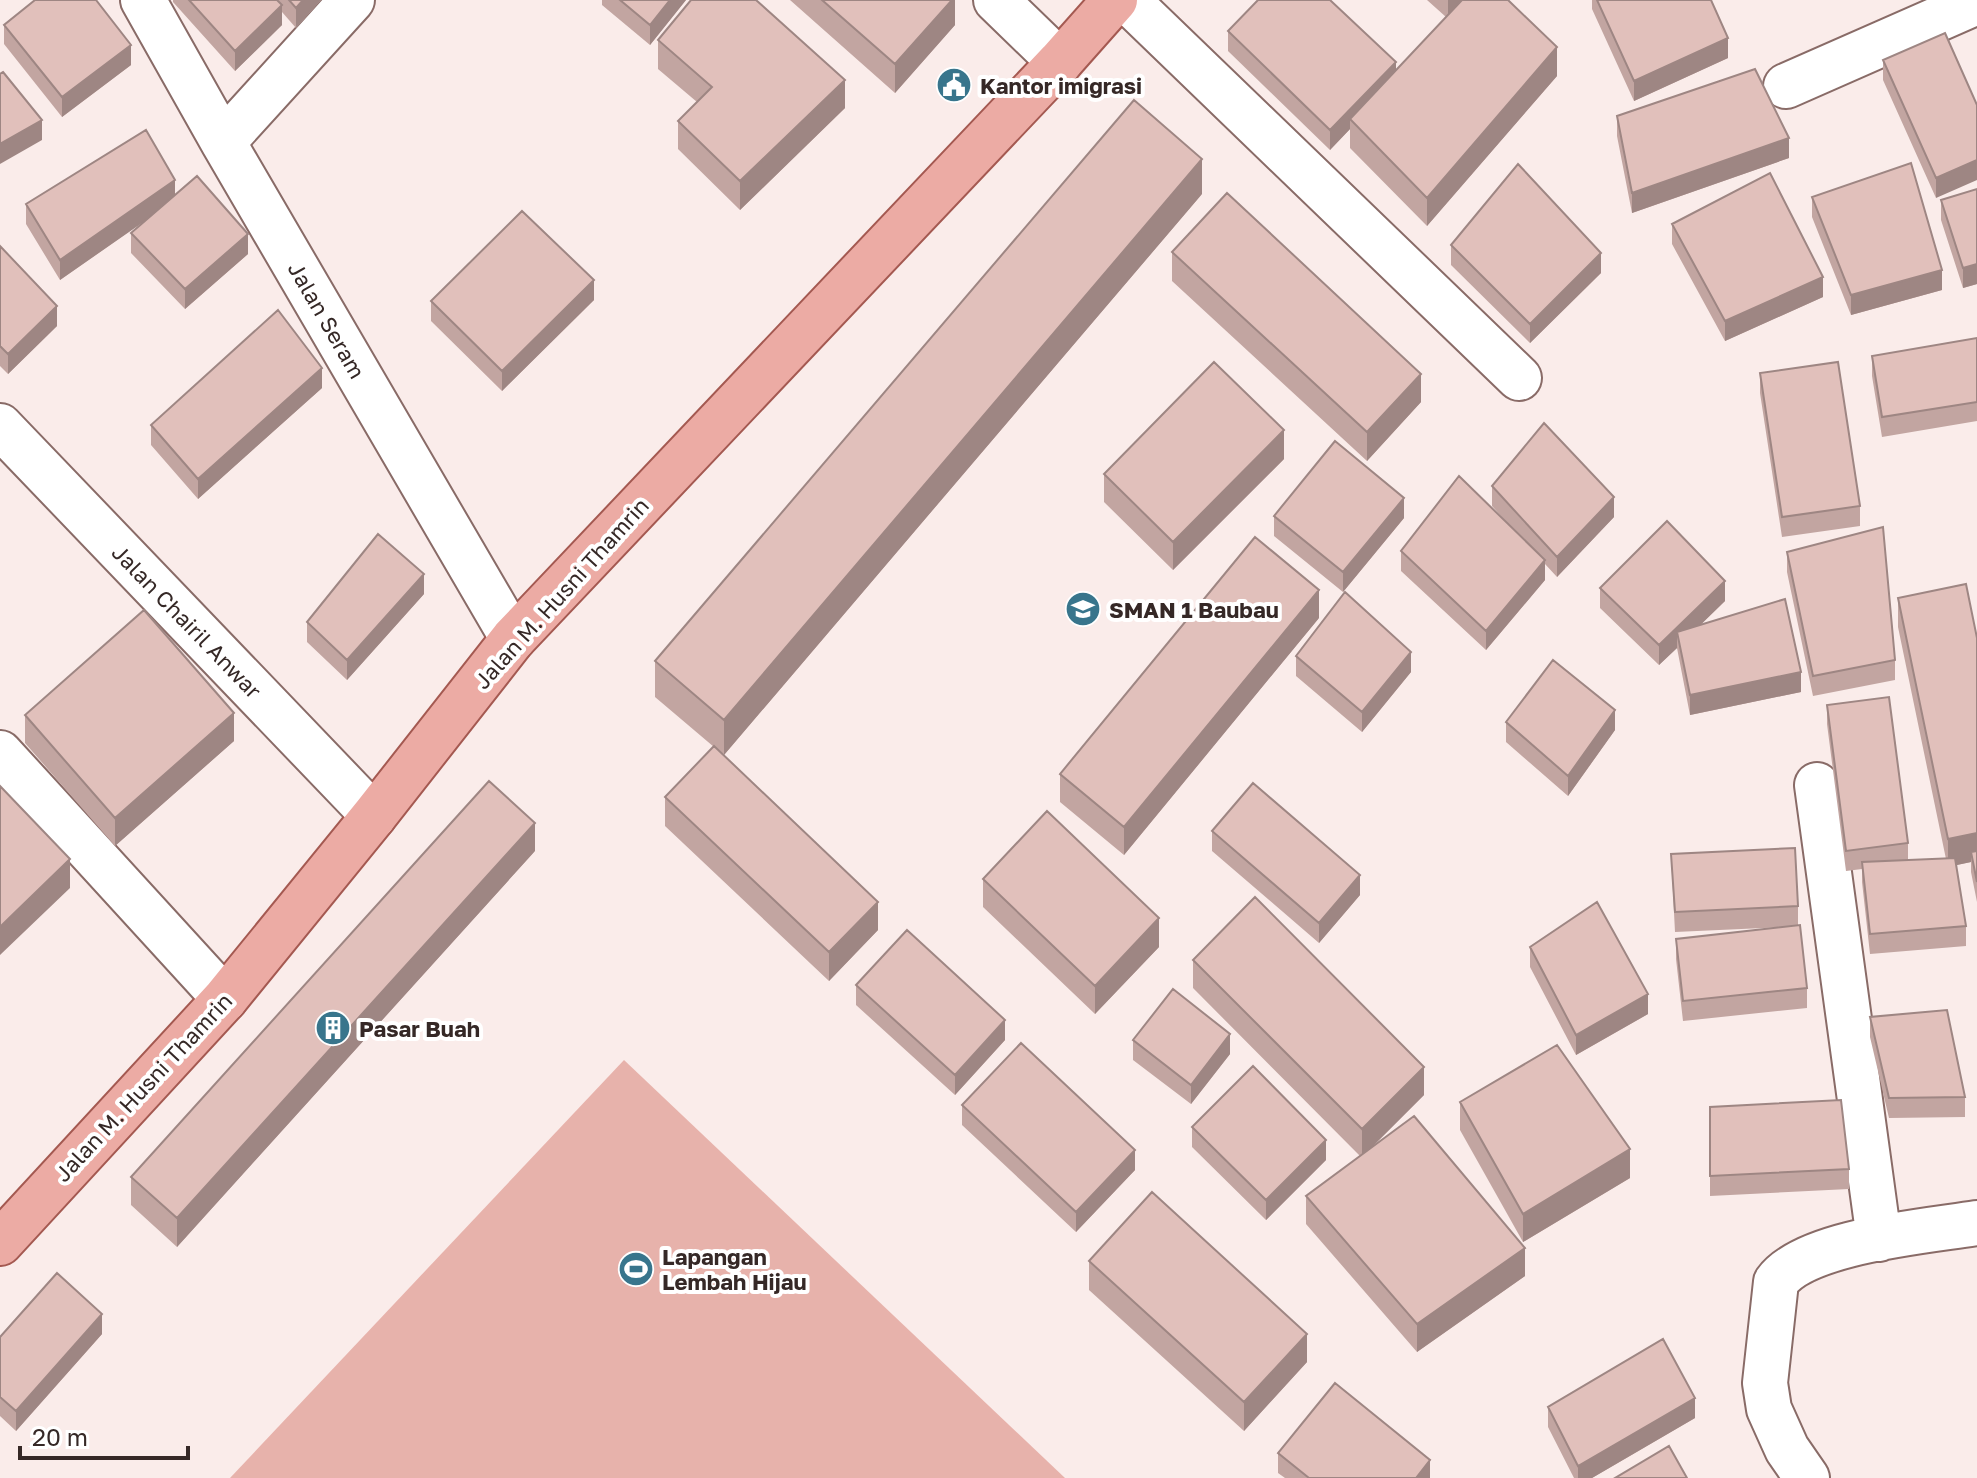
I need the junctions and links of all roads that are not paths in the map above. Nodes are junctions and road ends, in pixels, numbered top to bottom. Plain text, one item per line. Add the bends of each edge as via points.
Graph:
1 (143, 0) edge
2 (352, 0) edge
3 (996, 0) edge
4 (1115, 0) edge
5 (1127, 0) edge
6 (1977, 2) edge
7 (1060, 62) junction
8 (1786, 86) dead end
9 (223, 142) junction
10 (1519, 378) dead end
11 (0, 426) edge
12 (513, 639) junction
13 (0, 753) edge
14 (1817, 785) dead end
15 (374, 816) junction
16 (225, 999) junction
17 (1977, 1223) edge
18 (1879, 1239) junction
19 (0, 1243) edge
20 (1807, 1478) edge

1 - 9 street, Jalan Seram
2 - 9 street
3 - 7 street
4 - 7 main road, Jalan M. Husni Thamrin
5 - 10 street
6 - 8 street
7 - 12 main road, Jalan M. Husni Thamrin
9 - 12 street, Jalan Seram
11 - 15 street, Jalan Chairil Anwar
12 - 15 main road, Jalan M. Husni Thamrin
13 - 16 street
14 - 18 street
15 - 16 main road, Jalan M. Husni Thamrin
16 - 19 main road, Jalan M. Husni Thamrin
17 - 18 street
18 - 20 street via 1828,1250 1794,1266 1776,1282 1765,1383 1769,1409

